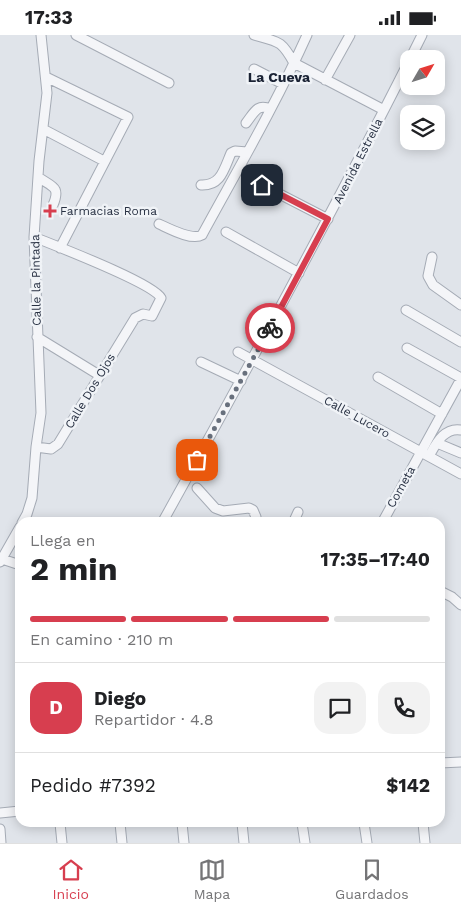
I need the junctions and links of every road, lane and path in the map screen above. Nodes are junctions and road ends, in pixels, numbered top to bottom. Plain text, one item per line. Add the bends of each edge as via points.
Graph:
1 (41, 35) edge
2 (76, 35) edge
3 (254, 35) edge
4 (307, 35) edge
5 (350, 35) edge
6 (422, 35) edge
7 (414, 50) edge
8 (294, 63) junction
9 (254, 69) dead end
10 (46, 77) junction
11 (400, 78) edge
12 (325, 80) junction
13 (169, 83) dead end
14 (283, 84) junction
15 (270, 109) junction
16 (384, 110) junction
17 (246, 123) dead end
18 (43, 129) junction
19 (248, 152) junction
20 (104, 161) junction
21 (38, 177) junction
22 (200, 185) dead end
23 (262, 185) dead end
24 (53, 205) dead end
25 (328, 219) junction
26 (159, 224) dead end
27 (226, 231) dead end
28 (34, 237) junction
29 (60, 248) junction
30 (432, 257) dead end
31 (299, 273) junction
32 (461, 305) edge
33 (406, 310) dead end
34 (38, 337) junction
35 (461, 342) edge
36 (407, 348) dead end
37 (238, 352) dead end
38 (253, 360) junction
39 (202, 362) dead end
40 (99, 375) junction
41 (378, 377) dead end
42 (461, 378) edge
43 (241, 381) junction
44 (442, 414) junction
45 (461, 430) edge
46 (437, 443) junction
47 (36, 447) junction
48 (461, 453) edge
49 (425, 454) junction
50 (461, 474) edge
51 (197, 488) dead end
52 (298, 512) dead end
53 (25, 517) edge
54 (165, 517) edge
55 (256, 517) edge
56 (295, 517) edge
57 (386, 517) edge
58 (15, 536) edge
59 (1, 560) edge
60 (15, 564) edge
61 (445, 594) edge
62 (461, 605) edge
63 (461, 761) edge
64 (445, 763) edge
65 (15, 812) edge
66 (0, 813) edge
67 (60, 827) edge
68 (120, 827) edge
69 (182, 827) edge
70 (242, 827) edge
71 (303, 827) edge
72 (365, 827) edge
73 (423, 827) edge
74 (0, 829) edge
75 (2, 843) edge
76 (62, 843) edge
77 (122, 843) edge
78 (184, 843) edge
79 (244, 843) edge
80 (305, 843) edge
81 (367, 843) edge
82 (425, 843) edge

1 - 10 street, Calle la Pintada
2 - 13 street
3 - 8 street via 285,47
4 - 8 street
5 - 12 street
6 - 7 street, Avenida Estrella
8 - 12 street
8 - 14 street
9 - 14 street
10 - 18 street, Calle la Pintada
10 - 20 street via 128,117
11 - 16 street, Avenida Estrella
12 - 16 street
14 - 15 street
15 - 17 street via 259,107
15 - 19 street
16 - 25 street, Avenida Estrella
18 - 20 street
18 - 21 street, Calle la Pintada
19 - 22 street via 231,153 217,182 210,186
19 - 26 street via 202,235 191,237
20 - 29 street
21 - 24 street via 56,190
21 - 28 street, Calle la Pintada
23 - 25 street
25 - 31 street, Avenida Estrella
27 - 31 street
28 - 29 street
28 - 34 street, Calle la Pintada
29 - 40 street, Calle Dos Ojos via 118,272 156,292 161,298 152,316 143,314 135,319
30 - 32 street via 428,276 433,285
31 - 38 street, Avenida Estrella
33 - 35 street
34 - 40 street
34 - 47 street, Calle la Pintada via 41,413
36 - 42 street
37 - 38 street, Calle Lucero
38 - 43 street, Avenida Estrella
38 - 49 street, Calle Lucero
39 - 43 street
40 - 47 street, Calle Dos Ojos via 58,444 51,449
41 - 44 street
42 - 44 street
43 - 54 street, Avenida Estrella
44 - 49 street
45 - 46 street via 451,430
46 - 48 street
46 - 49 street
47 - 53 street, Calle la Pintada via 32,498
49 - 50 street, Calle Lucero
49 - 57 street, Cometa
51 - 55 street via 215,508 223,511 249,508
52 - 56 street
58 - 59 street
59 - 60 street
61 - 62 street
63 - 64 street
65 - 66 street
67 - 76 street
68 - 77 street
69 - 78 street
70 - 79 street
71 - 80 street
72 - 81 street
73 - 82 street
74 - 75 street

